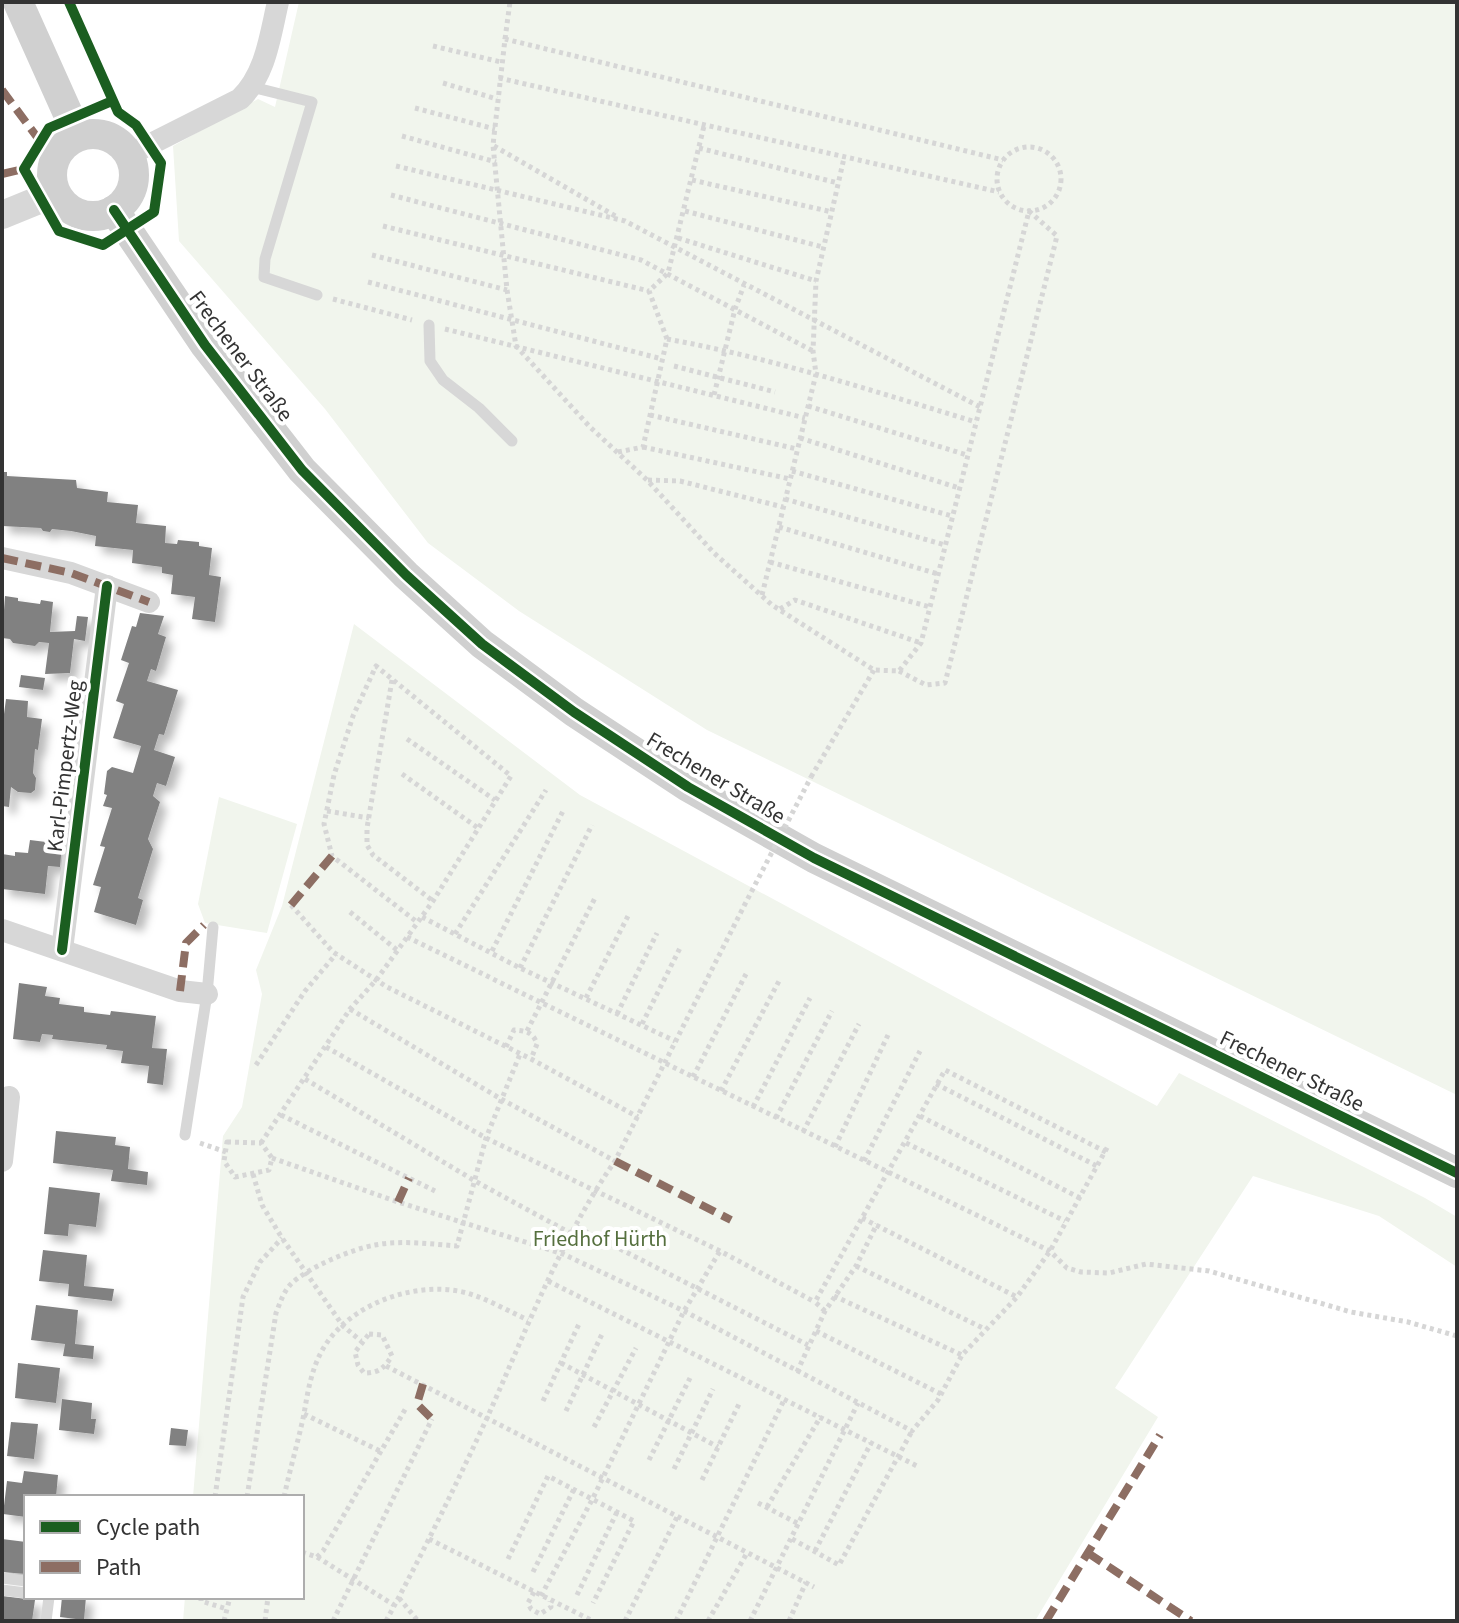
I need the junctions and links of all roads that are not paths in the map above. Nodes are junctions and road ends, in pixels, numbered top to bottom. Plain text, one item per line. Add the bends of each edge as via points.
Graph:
1 (18, 2) edge
2 (278, 2) edge
3 (252, 87) junction
4 (78, 136) junction
5 (129, 155) junction
6 (56, 193) junction
7 (114, 210) junction
8 (2, 215) edge
9 (317, 295) road end
10 (429, 325) road end
11 (512, 441) dead end
12 (2, 558) edge
13 (107, 586) junction
14 (149, 602) dead end
15 (213, 927) dead end
16 (2, 930) edge
17 (62, 950) junction
18 (207, 994) junction
19 (9, 1097) dead end
20 (190, 1138) road end
21 (2, 1161) edge
22 (1457, 1173) edge
23 (2, 1578) edge
24 (24, 1581) edge
25 (2, 1590) edge
26 (24, 1593) edge
27 (49, 1599) edge
28 (46, 1621) edge

1 - 4 main road
2 - 3 street
3 - 5 street via 240,99
3 - 9 lane via 312,102 264,277
4 - 5 main road via 112,138
4 - 6 main road via 66,143 52,166
5 - 7 main road via 132,186
6 - 7 main road via 74,212 88,216
6 - 8 street
7 - 22 main road, Frechener Straße via 205,345 302,470 482,644 574,712 688,787 814,858
10 - 11 lane via 430,361 443,380
12 - 13 street
13 - 14 street
13 - 17 street, Karl-Pimpertz-Weg
15 - 18 lane
16 - 17 street
17 - 18 street via 180,991
18 - 20 lane
19 - 21 street
23 - 24 lane
25 - 26 lane
27 - 28 lane

